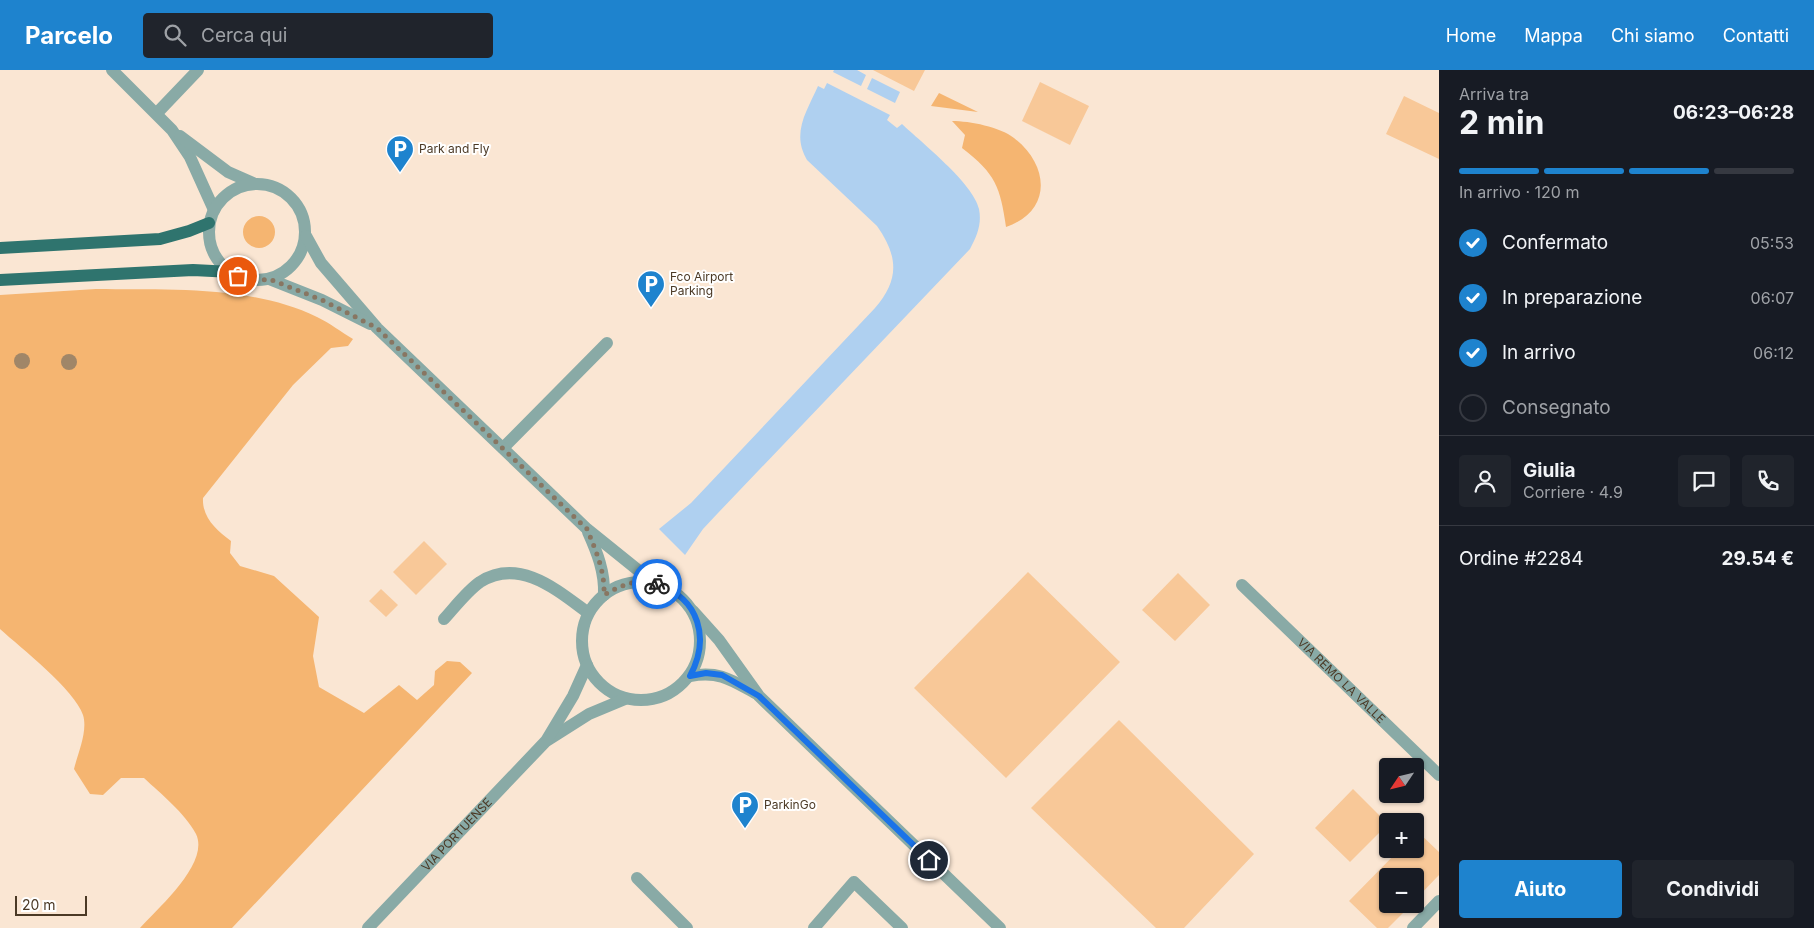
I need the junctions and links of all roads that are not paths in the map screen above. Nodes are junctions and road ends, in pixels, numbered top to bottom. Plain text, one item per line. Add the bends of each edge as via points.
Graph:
1 (112, 70) edge
2 (198, 70) edge
3 (157, 113) junction
4 (172, 130) junction
5 (252, 184) junction
6 (214, 210) junction
7 (209, 223) junction
8 (306, 236) junction
9 (0, 248) edge
10 (232, 272) junction
11 (269, 279) junction
12 (0, 280) edge
13 (377, 328) junction
14 (607, 343) dead end
15 (503, 448) junction
16 (587, 529) junction
17 (654, 583) junction
18 (1242, 585) dead end
19 (604, 595) junction
20 (693, 611) junction
21 (587, 612) junction
22 (444, 618) dead end
23 (587, 665) junction
24 (690, 676) junction
25 (759, 696) junction
26 (625, 698) junction
27 (546, 741) junction
28 (1439, 775) edge
29 (637, 878) dead end
30 (1439, 901) edge
31 (368, 928) edge
32 (687, 928) edge
33 (814, 928) edge
34 (902, 928) edge
35 (1000, 928) edge
36 (1413, 928) edge

1 - 3 street
2 - 3 street
3 - 4 street
4 - 5 street via 228,172
4 - 6 street via 190,156
5 - 6 street via 230,191
5 - 8 street via 270,185 285,192 297,204 304,219
6 - 7 street
7 - 9 main road via 160,238
7 - 10 street via 214,253
8 - 11 street via 294,263 281,275
8 - 13 street via 321,262
10 - 11 street via 247,279
10 - 12 main road via 193,270
11 - 13 street via 322,300
13 - 15 street
14 - 15 street
15 - 16 street
16 - 17 street
16 - 19 street via 600,563
17 - 19 street via 636,582 619,586
17 - 20 street via 676,593
18 - 28 street, VIA REMO LA VALLE
19 - 21 street
20 - 24 street via 701,644 698,661
20 - 25 street via 719,640
21 - 22 street via 531,575 501,573 479,583
21 - 23 street via 582,635
23 - 26 street via 608,691
23 - 27 street, VIA PORTUENSE
24 - 25 street via 722,675
24 - 26 street via 661,698 643,701
25 - 35 street
26 - 27 street, VIA PORTUENSE via 589,714
27 - 31 street, VIA PORTUENSE
29 - 32 street
30 - 36 street
33 - 34 street via 854,882

